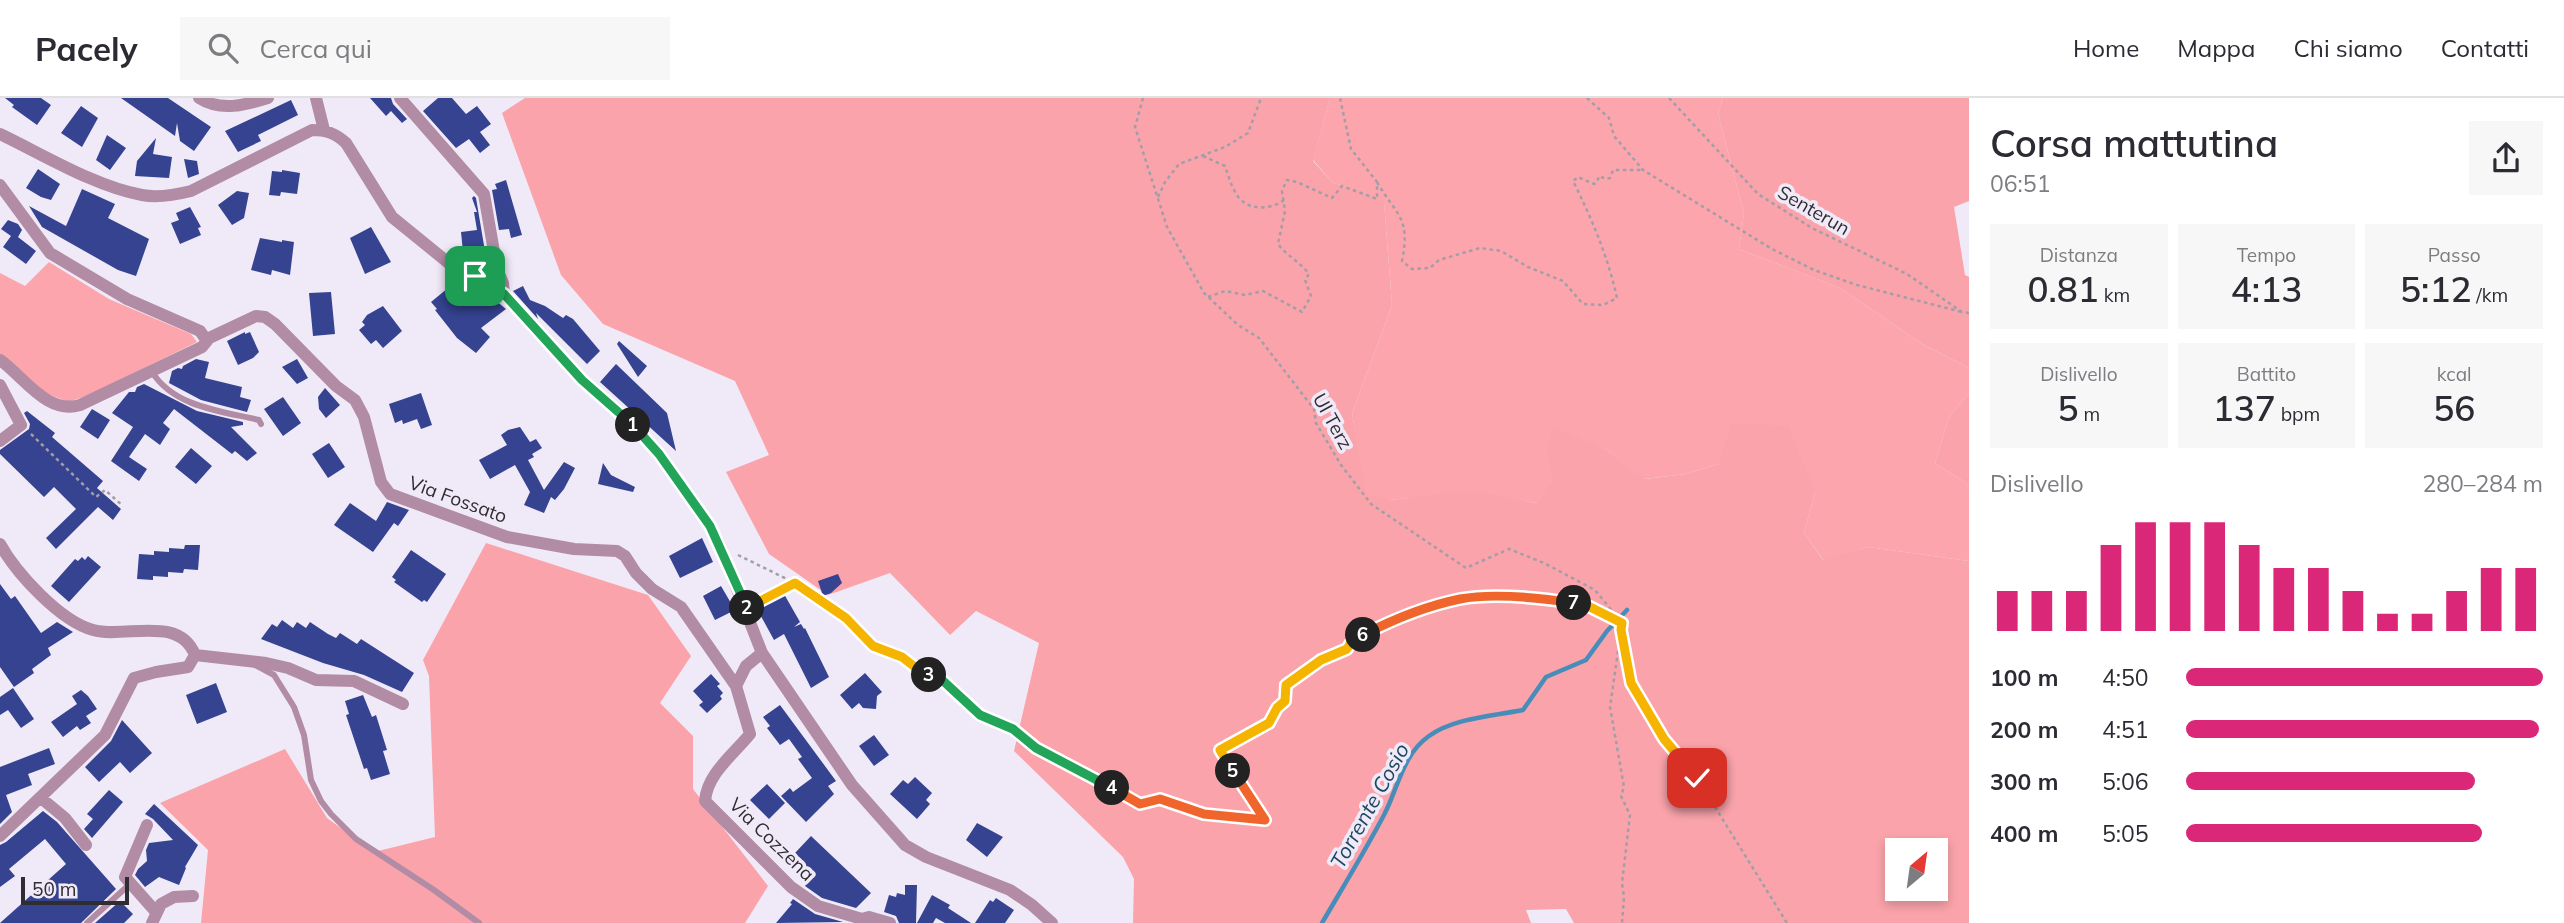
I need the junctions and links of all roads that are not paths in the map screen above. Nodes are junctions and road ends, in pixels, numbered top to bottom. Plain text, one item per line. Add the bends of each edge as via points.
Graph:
1 (199, 98) edge
2 (268, 98) edge
3 (316, 98) edge
4 (400, 98) edge
5 (324, 130) junction
6 (0, 134) edge
7 (0, 185) edge
8 (0, 205) edge
9 (21, 216) junction
10 (504, 294) junction
11 (207, 339) junction
12 (0, 360) edge
13 (150, 370) junction
14 (0, 384) edge
15 (261, 424) dead end
16 (0, 441) edge
17 (0, 544) edge
18 (762, 653) junction
19 (195, 654) junction
20 (244, 659) junction
21 (736, 686) junction
22 (403, 704) dead end
23 (41, 798) junction
24 (147, 825) dead end
25 (0, 836) edge
26 (86, 845) dead end
27 (131, 884) junction
28 (193, 897) dead end
29 (154, 917) edge
30 (862, 921) edge
31 (87, 923) edge
32 (478, 923) edge
33 (890, 923) edge
34 (1052, 923) edge

1 - 2 street via 215,105 241,106
3 - 5 street
4 - 10 street via 484,194
5 - 6 street via 312,130 191,191 171,196 112,188
5 - 10 street via 346,142 392,217 456,269
7 - 9 street
8 - 9 street
9 - 11 street via 50,253 127,299 200,331
10 - 18 street via 582,380 659,454 710,526
11 - 13 street via 202,347
11 - 21 street, Via Fossato via 256,316 265,317 355,400 381,482 390,494 507,537 617,551 652,589 681,607
12 - 13 street via 50,403 68,408
13 - 15 lane via 183,400
14 - 16 street via 21,425
17 - 19 street via 9,561 60,613 93,631 164,631 186,639
18 - 21 street via 746,666
18 - 34 street via 852,785 905,845 1010,890
19 - 20 street
19 - 23 street via 188,667 134,678 105,735
20 - 22 street via 288,668 316,680 355,681
20 - 32 lane via 274,675 294,707 304,734 311,780 331,814 356,839
21 - 30 street, Via Cozzena via 750,734 711,778 705,801 791,887 818,906
23 - 25 street
23 - 26 street via 65,818
24 - 27 street via 125,877
27 - 29 street
27 - 31 lane
28 - 29 street via 174,897 161,904
30 - 33 street via 869,917

